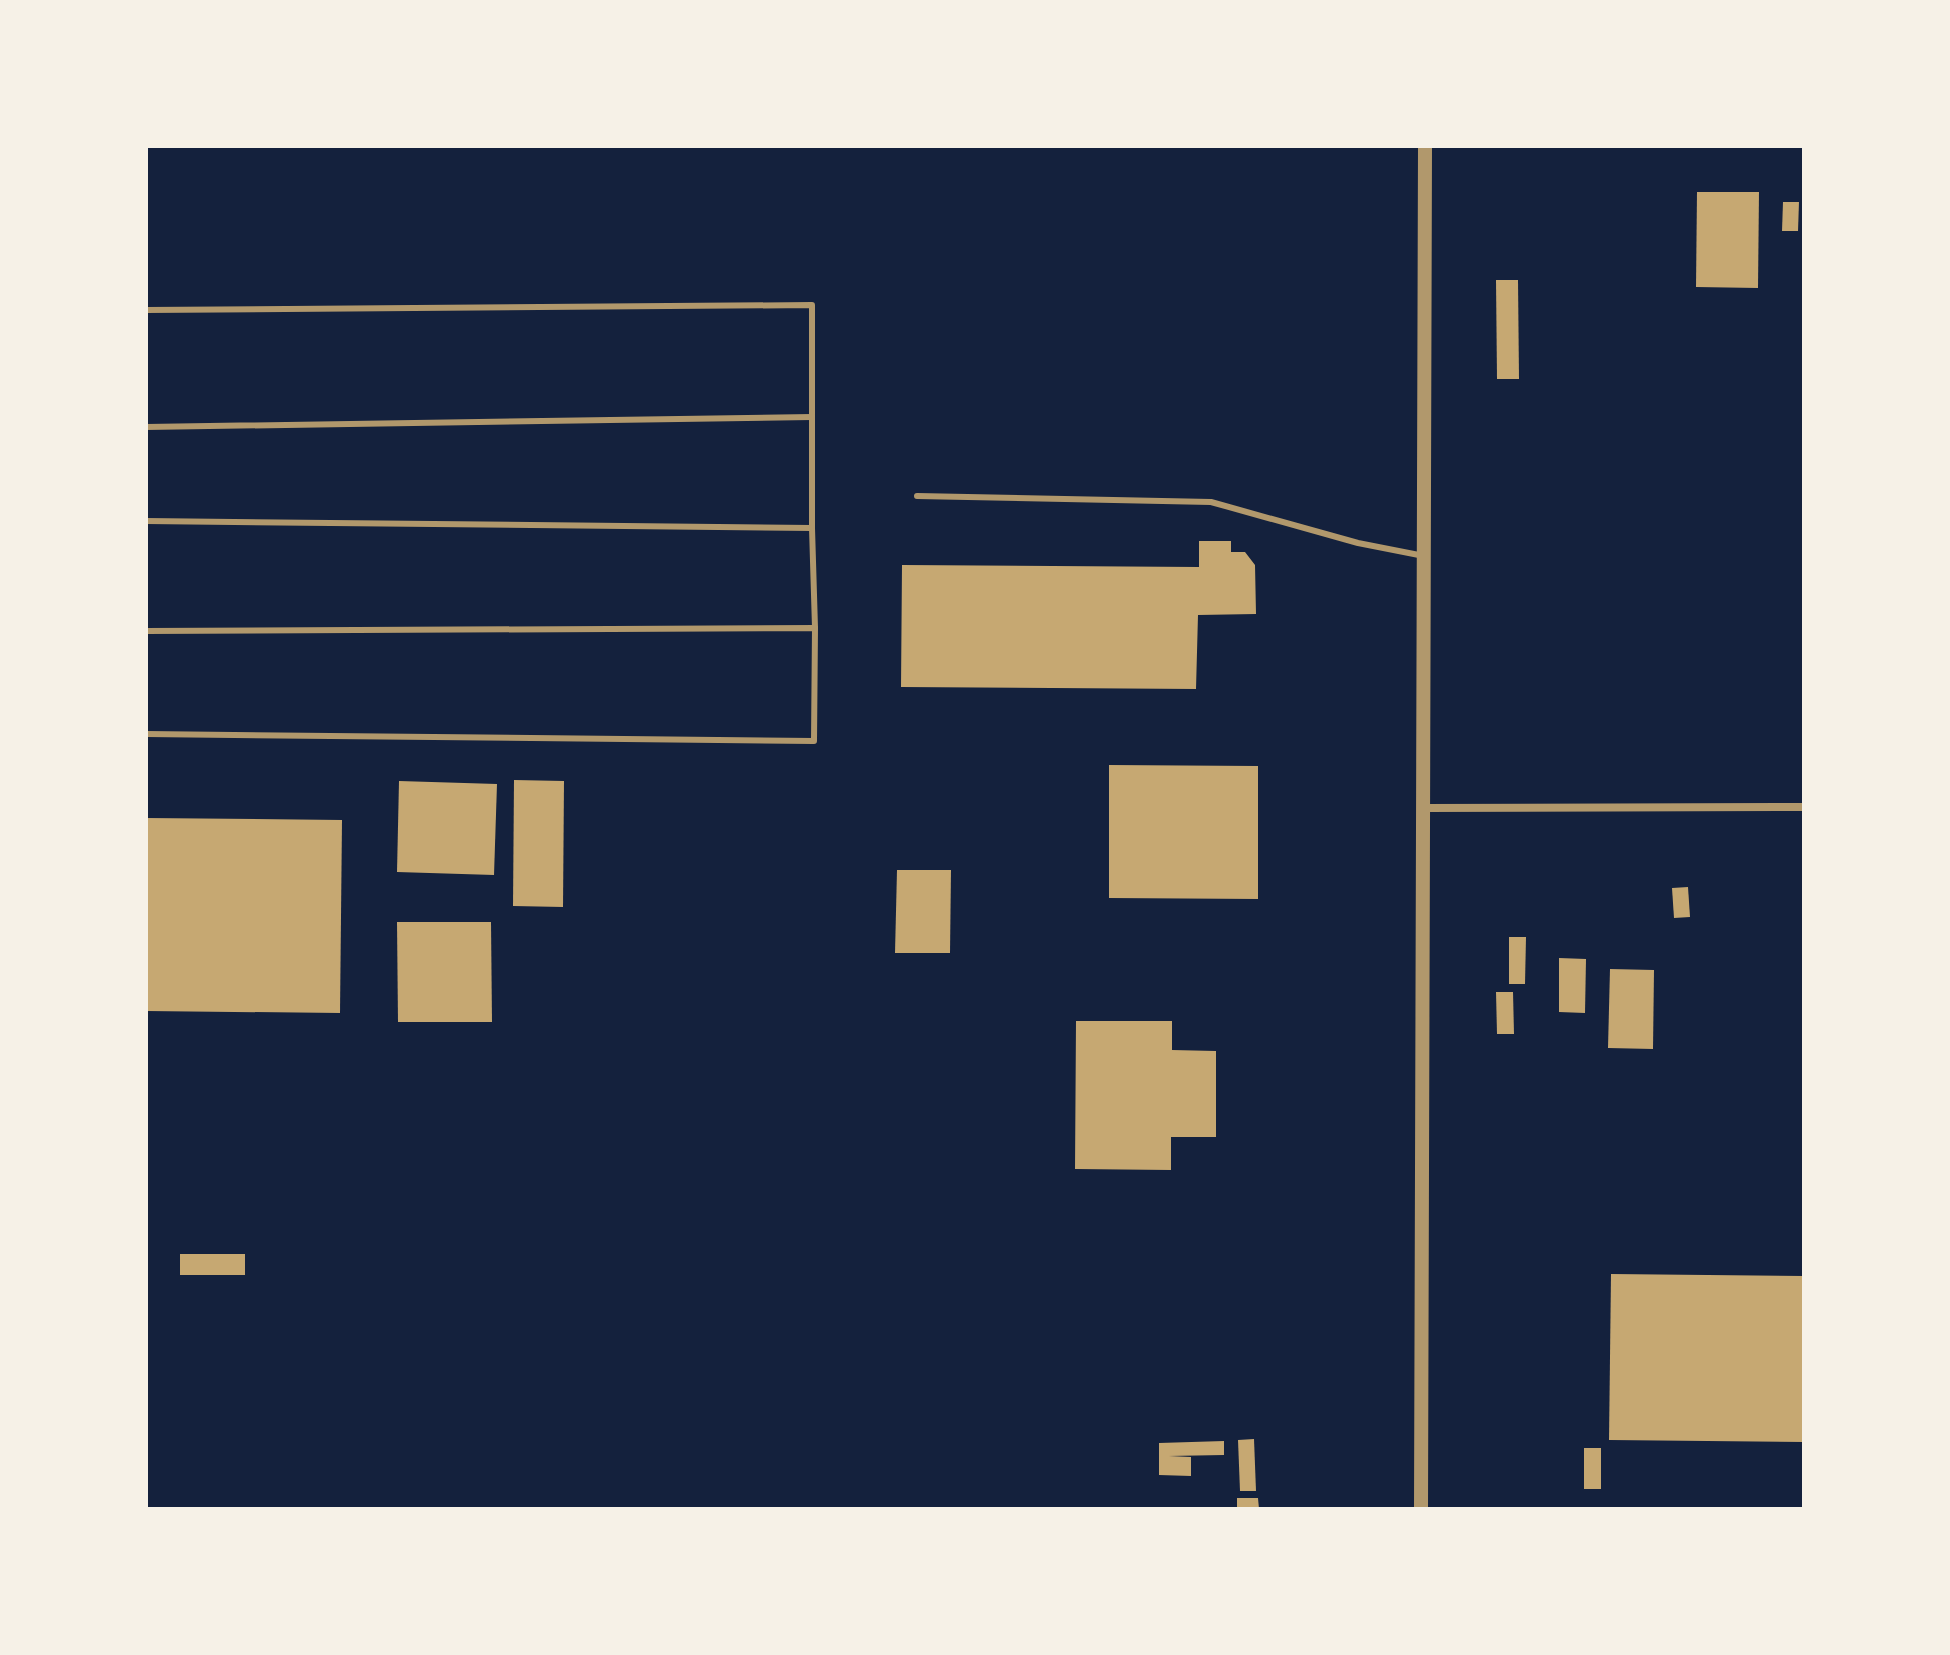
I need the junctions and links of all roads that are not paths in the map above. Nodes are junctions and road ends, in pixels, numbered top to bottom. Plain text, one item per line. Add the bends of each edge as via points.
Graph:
1 (1425, 146) edge
2 (146, 310) edge
3 (812, 417) junction
4 (146, 427) edge
5 (917, 496) dead end
6 (146, 521) edge
7 (812, 528) junction
8 (1424, 556) junction
9 (815, 628) junction
10 (146, 631) edge
11 (146, 734) edge
12 (1804, 807) edge
13 (1425, 808) junction
14 (1421, 1509) edge

1 - 8 street
2 - 3 lane via 812,305
3 - 4 lane
3 - 7 lane
5 - 8 lane via 1211,502
6 - 7 lane
7 - 9 lane
8 - 13 street
9 - 10 lane
9 - 11 lane via 814,741
12 - 13 street
13 - 14 street

